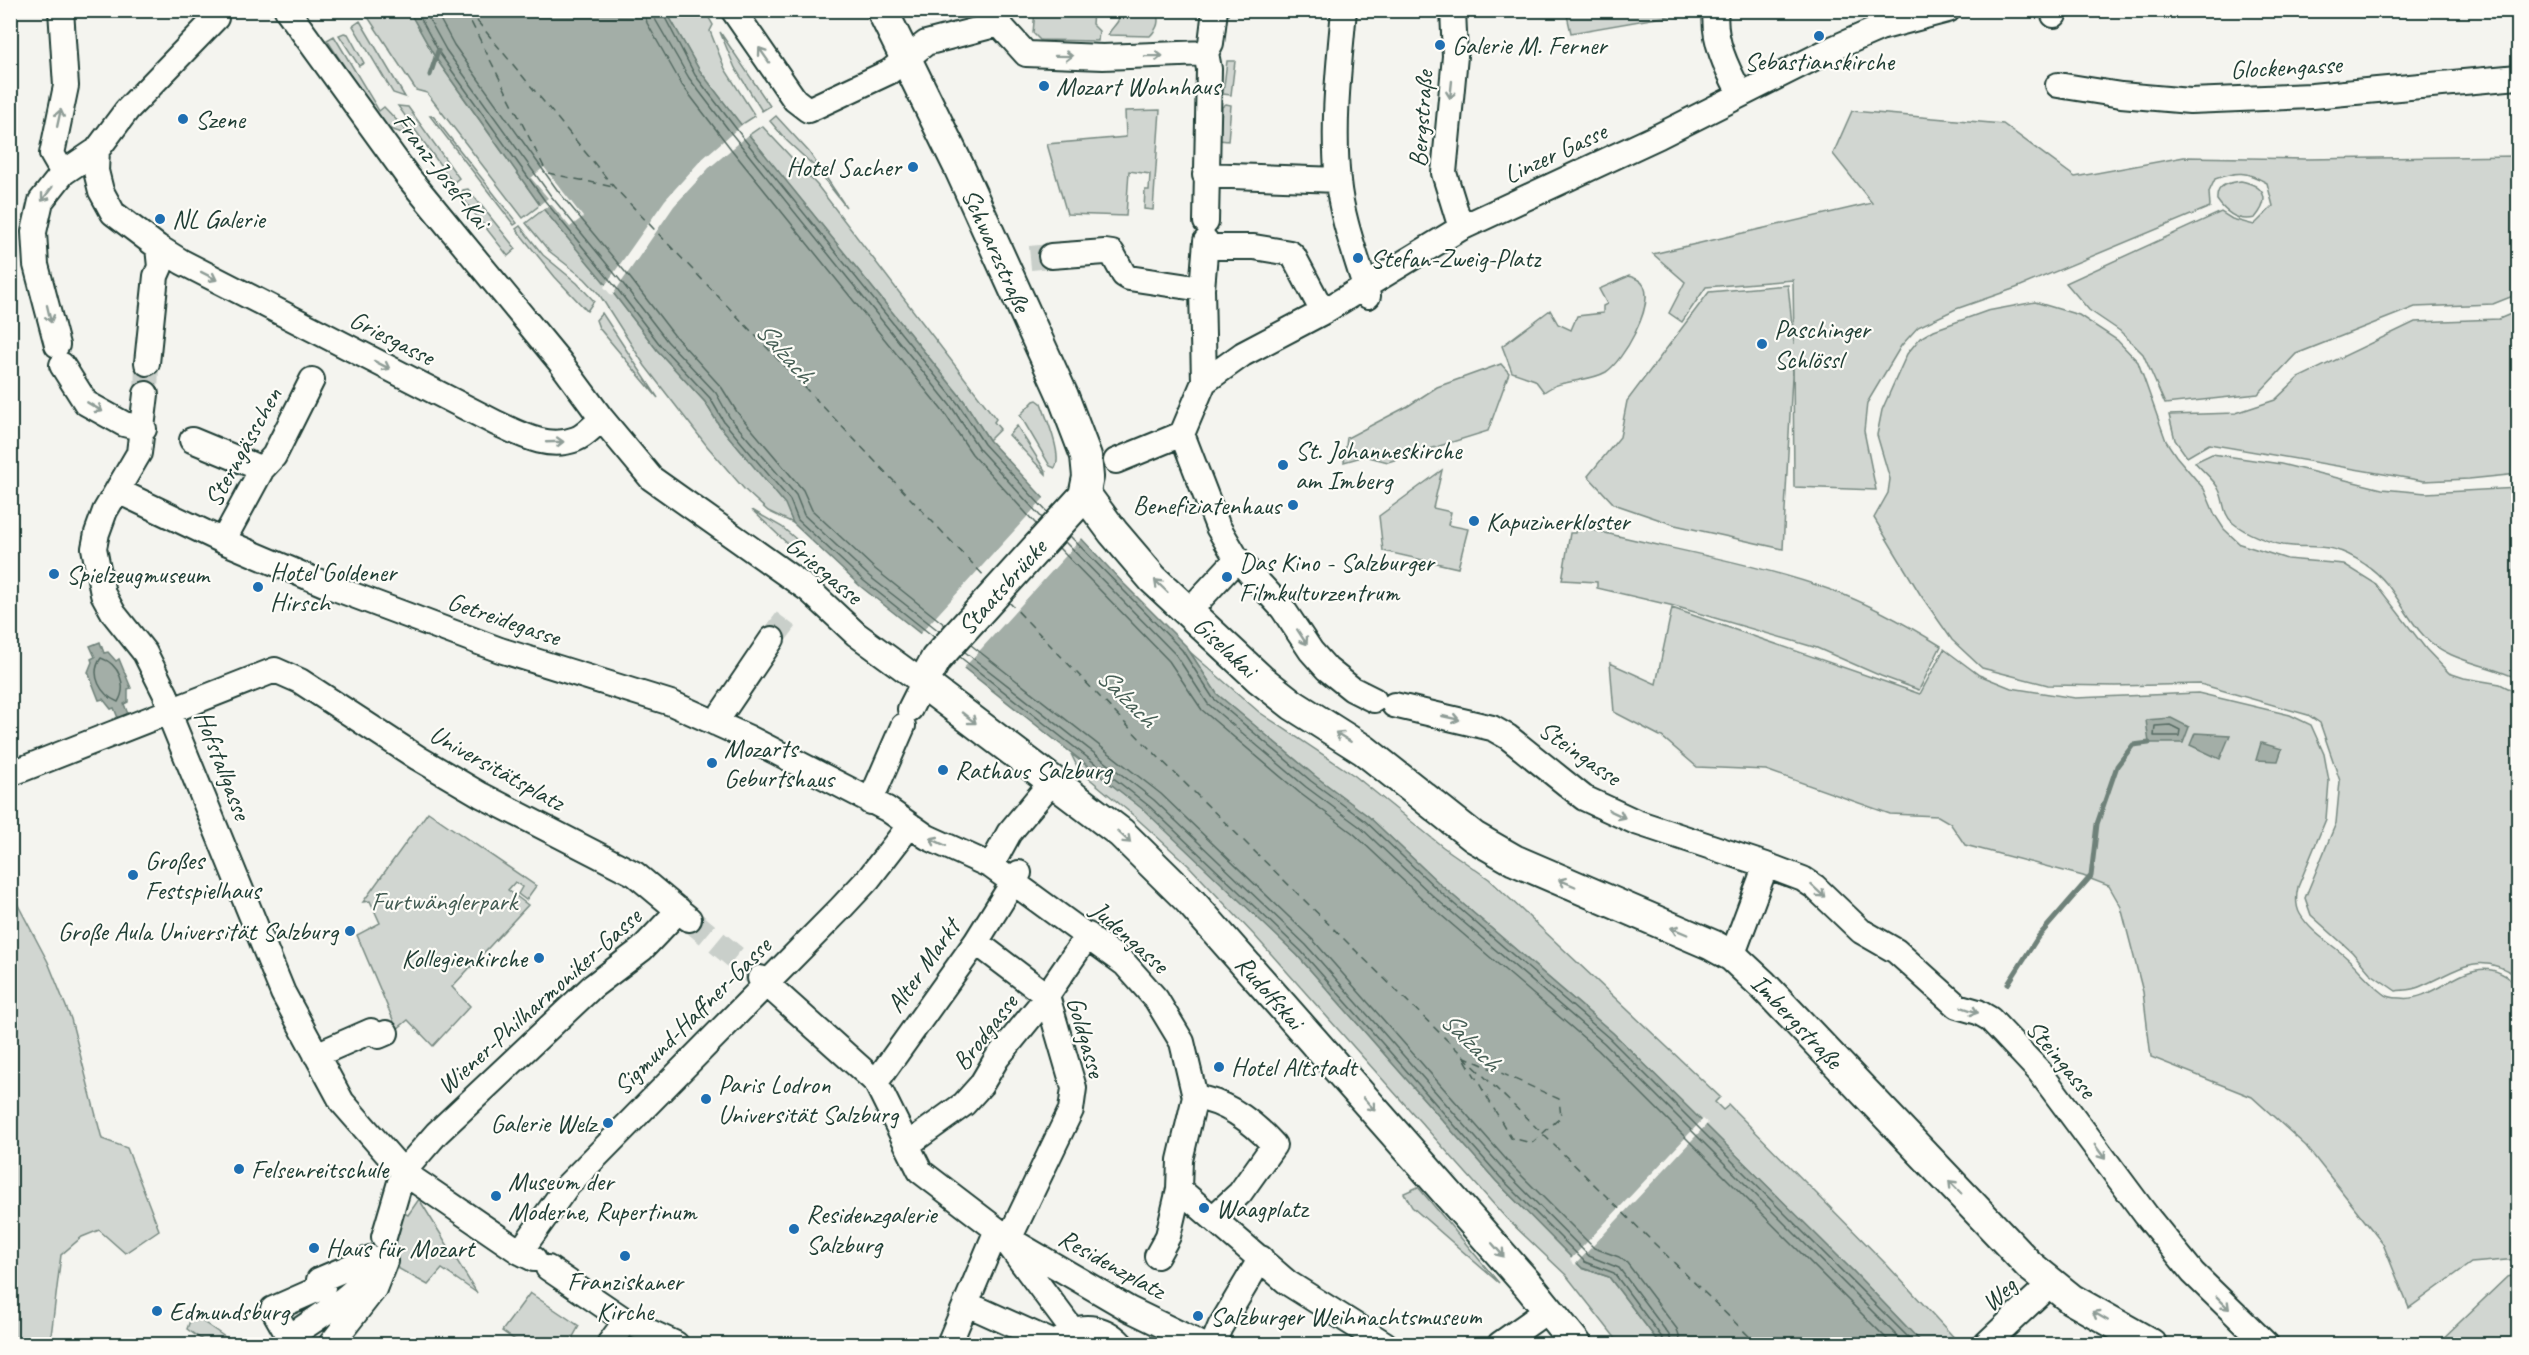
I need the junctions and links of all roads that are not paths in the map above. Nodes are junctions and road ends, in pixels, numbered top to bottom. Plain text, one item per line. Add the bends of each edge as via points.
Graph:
1 (61, 10) edge
2 (287, 10) edge
3 (733, 10) edge
4 (882, 10) edge
5 (1215, 10) edge
6 (1344, 10) edge
7 (1453, 10) edge
8 (1716, 10) edge
9 (1948, 10) edge
10 (1000, 17) edge
11 (216, 18) dead end
12 (1206, 52) junction
13 (906, 57) junction
14 (2518, 76) edge
15 (2058, 85) dead end
16 (1740, 93) junction
17 (97, 150) junction
18 (63, 172) junction
19 (1205, 176) junction
20 (1338, 180) junction
21 (1461, 228) junction
22 (1206, 237) junction
23 (149, 240) junction
24 (1051, 256) tunnel mouth
25 (1202, 289) junction
26 (1366, 292) junction
27 (1323, 312) junction
28 (147, 363) tunnel mouth
29 (312, 380) dead end
30 (1204, 382) junction
31 (146, 394) tunnel mouth
32 (602, 419) junction
33 (144, 424) junction
34 (1182, 434) junction
35 (192, 440) dead end
36 (1116, 461) dead end
37 (262, 469) junction
38 (118, 491) junction
39 (1077, 504) junction
40 (222, 541) junction
41 (1237, 559) junction
42 (1188, 612) junction
43 (772, 639) tunnel mouth
44 (929, 671) junction
45 (172, 710) junction
46 (715, 723) junction
47 (1390, 772) joint
48 (10, 774) edge
49 (1044, 791) dead end
50 (870, 801) junction
51 (910, 825) junction
52 (1766, 865) junction
53 (991, 866) junction
54 (1016, 877) junction
55 (684, 915) joint
56 (1088, 935) junction
57 (976, 942) junction
58 (1732, 956) junction
59 (763, 981) junction
60 (1047, 996) junction
61 (386, 1033) dead end
62 (316, 1055) junction
63 (868, 1075) junction
64 (1196, 1097) junction
65 (907, 1145) junction
66 (403, 1172) junction
67 (1179, 1189) junction
68 (1214, 1217) junction
69 (1003, 1234) junction
70 (384, 1237) dead end
71 (1254, 1252) junction
72 (1157, 1256) dead end
73 (375, 1259) junction
74 (534, 1260) junction
75 (2050, 1284) junction
76 (967, 1304) junction
77 (1548, 1310) junction
78 (626, 1321) junction
79 (1061, 1340) edge
80 (297, 1343) edge
81 (331, 1344) edge
82 (609, 1344) edge
83 (676, 1344) edge
84 (949, 1344) edge
85 (1120, 1344) edge
86 (1201, 1344) edge
87 (1213, 1344) edge
88 (1385, 1344) edge
89 (1500, 1344) edge
90 (1576, 1344) edge
91 (1986, 1344) edge
92 (2151, 1344) edge
93 (2266, 1344) edge

18 -> 1 street via 52,154 66,86
2 - 32 street, Franz-Josef-Kai via 408,177
13 -> 3 street via 889,72 808,110 795,100
4 - 13 main road, Schwarzstraße
5 - 12 street via 1211,43
6 - 20 street via 1336,116
7 -> 21 street, Bergstraße via 1455,56 1444,173
8 - 16 street via 1716,32
9 - 16 street, Linzer Gasse via 1880,28
10 -> 12 street via 1026,54 1103,57
10 - 13 street via 926,43
11 - 17 street via 127,110
12 - 19 street via 1209,69
13 - 39 main road, Schwarzstraße via 1006,267 1086,456 1088,477
14 - 15 street, Glockengasse via 2312,96 2190,101
16 - 21 street, Linzer Gasse via 1659,136
17 - 18 street
17 - 23 street, Griesgasse via 96,171 101,191 113,213
18 -> 33 street via 41,201 34,241 36,265 59,355 86,403 124,424
19 - 20 street
19 - 22 street
20 - 26 street via 1347,231
21 - 26 street, Linzer Gasse
22 - 25 street
22 - 27 street via 1290,253
23 - 28 street via 160,267
23 -> 32 street, Griesgasse via 234,289 536,441 555,444 578,439
24 - 25 street via 1105,252 1112,254 1129,278
25 - 30 street
26 - 27 street, Linzer Gasse
27 - 30 street, Linzer Gasse via 1243,354
29 - 37 street, Sterngässchen via 274,456
30 - 34 street
31 - 33 street, Hofstallgasse
32 - 44 street, Griesgasse via 651,478 809,590 880,654
33 - 38 street, Hofstallgasse via 139,453
34 - 36 street
34 - 41 street, Steingasse via 1218,527
35 - 37 street
37 - 40 street, Sterngässchen
38 - 40 street, Getreidegasse
38 - 45 street, Hofstallgasse via 100,523 94,548 103,594 145,653
42 -> 39 main road, Giselakai
39 - 44 main road, Staatsbrücke
40 - 46 street, Getreidegasse via 462,636 671,703
41 - 42 street
41 -> 52 street, Steingasse via 1283,609 1311,651 1352,689 1384,703 1492,728 1584,798 1636,822
47 -> 42 main road, Giselakai via 1364,750 1273,690
43 - 46 street
44 - 50 street
44 -> 77 main road, Rudolfskai via 1121,833 1189,900
45 - 48 street
45 - 55 street, Universitätsplatz via 275,670 288,674 466,787 635,874
45 - 62 street, Hofstallgasse via 174,726 290,1007
46 - 50 street, Getreidegasse
58 -> 47 main road, Imbergstraße via 1489,847
49 - 53 street via 1009,833
50 - 51 street, Getreidegasse
53 -> 51 street, Getreidegasse via 927,837
51 - 59 street, Sigmund-Haffner-Gasse via 869,878
52 - 58 street
52 -> 93 street, Steingasse via 1803,879 1861,931 1896,951 1957,1006 1990,1019 2039,1071 2193,1273
53 - 54 street
54 - 56 street, Judengasse
54 - 57 street, Alter Markt
55 - 66 street, Wiener-Philharmoniker-Gasse via 592,987 437,1132
56 - 60 street, Brodgasse
56 - 64 street, Judengasse via 1125,964 1156,999 1182,1042
57 - 60 street, Goldgasse
57 - 63 street, Alter Markt
75 -> 58 main road, Imbergstraße
59 - 63 street
59 - 74 street, Sigmund-Haffner-Gasse via 567,1186
60 - 65 street, Brodgasse via 964,1104
60 - 69 street, Goldgasse via 1074,1088 1071,1110
61 - 62 street via 379,1036 371,1031
62 - 66 street, Hofstallgasse via 342,1102
63 - 65 street
64 - 67 street, Judengasse via 1180,1160
64 - 68 street via 1213,1100 1257,1126 1274,1145 1240,1192
65 - 69 street, Residenzplatz via 920,1171
66 - 70 street
66 - 74 street, Hofstallgasse
67 - 68 street
67 - 72 street via 1168,1236
68 - 71 street
69 - 76 street
69 - 79 street, Residenzplatz
69 - 86 street, Residenzplatz via 1129,1309
71 - 87 street
71 - 88 street via 1288,1283
73 - 80 street via 367,1278
73 - 80 street via 319,1280 322,1287 273,1309
73 - 81 street via 385,1261 374,1289
74 - 78 street, Hofstallgasse
75 - 91 street, Weg
92 -> 75 main road, Imbergstraße
76 - 79 street
76 - 84 street
77 - 89 street
77 - 90 main road, Rudolfskai
78 - 82 street
78 - 83 street, Hofstallgasse
79 - 85 street via 1094,1328

